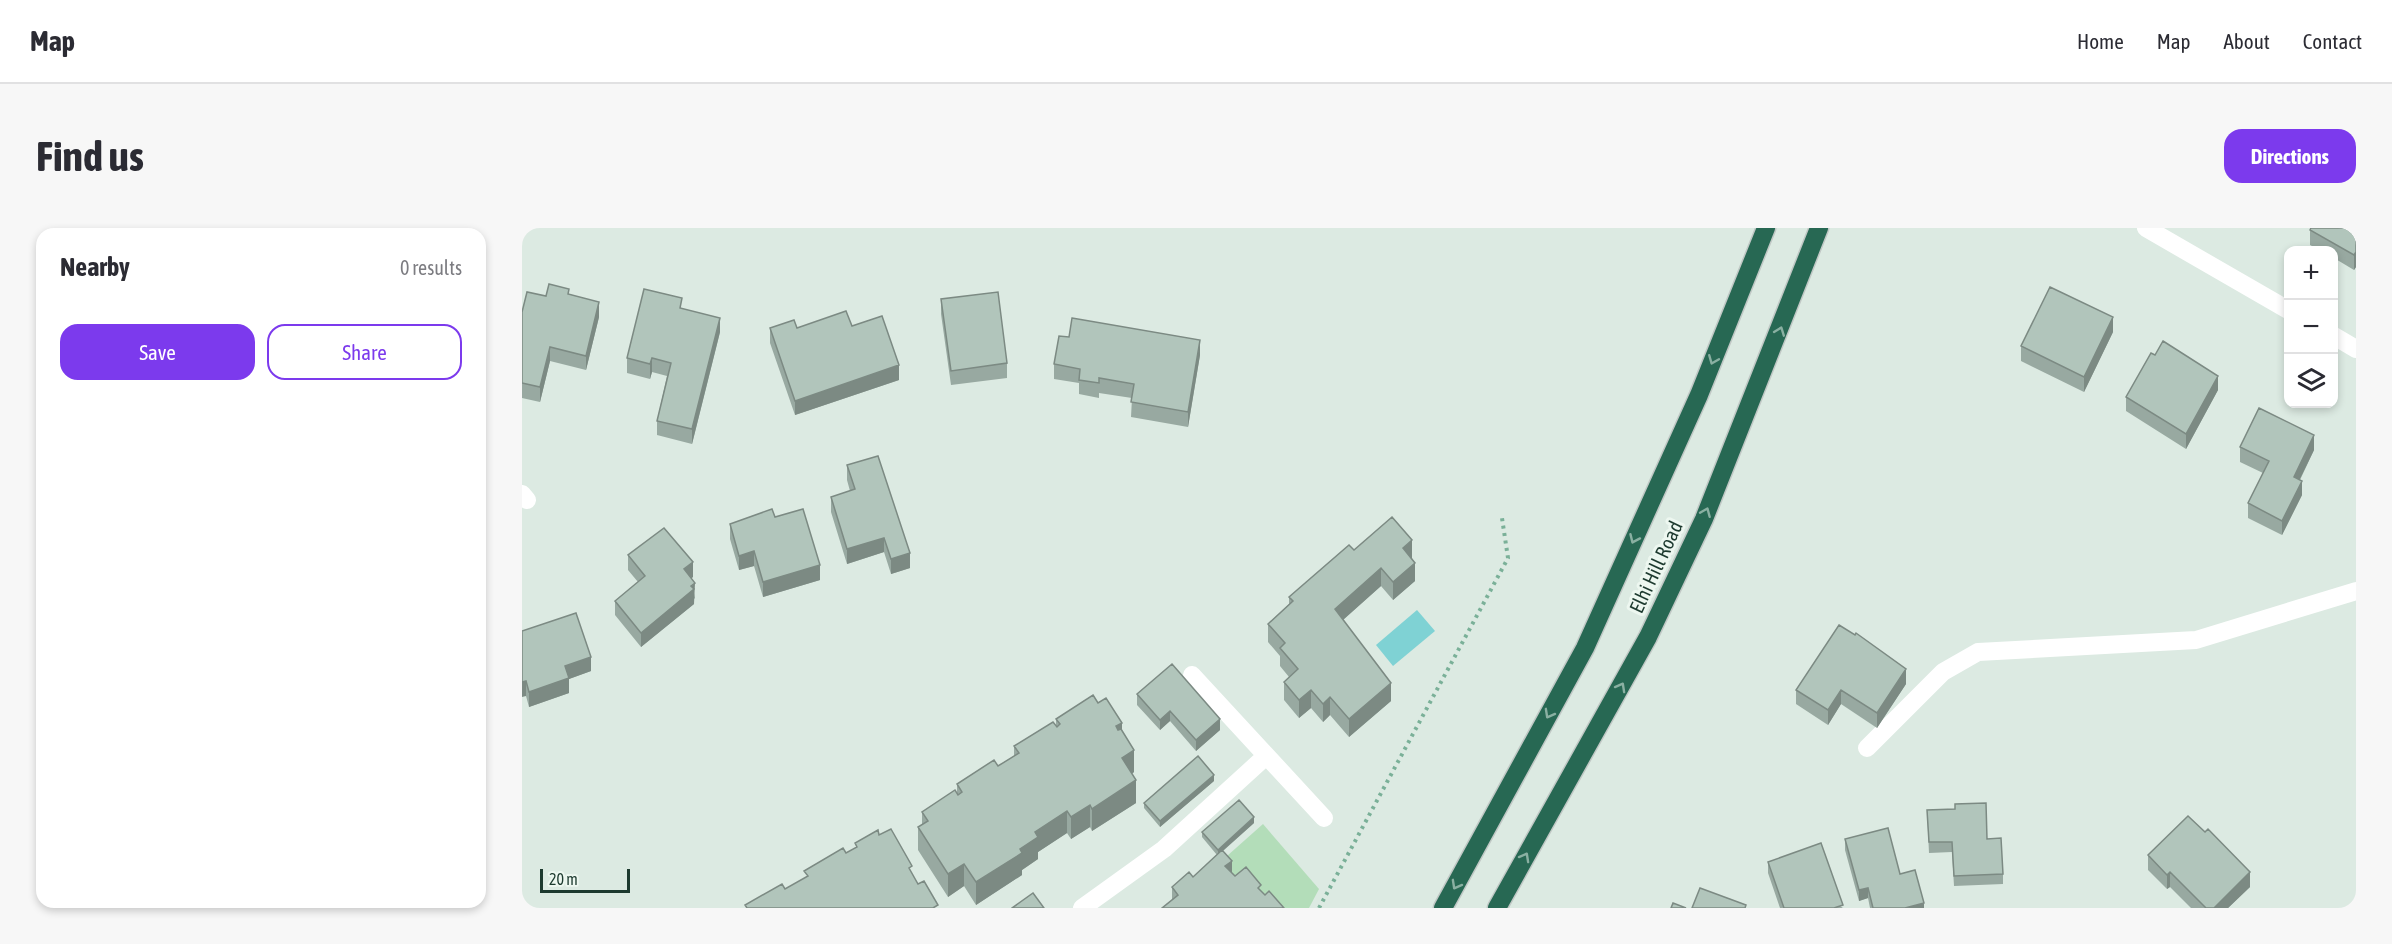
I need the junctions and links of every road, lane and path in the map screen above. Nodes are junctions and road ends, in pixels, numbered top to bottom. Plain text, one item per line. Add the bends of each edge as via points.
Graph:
1 (1766, 228) edge
2 (1819, 228) edge
3 (2146, 228) edge
4 (2284, 307) edge
5 (2338, 338) edge
6 (2356, 349) edge
7 (1502, 518) dead end
8 (2356, 591) edge
9 (1192, 675) dead end
10 (1867, 748) dead end
11 (1266, 756) junction
12 (1324, 818) dead end
13 (1082, 908) edge
14 (1319, 908) edge
15 (1443, 908) edge
16 (1497, 908) edge

1 -> 15 highway, Elhi Hill Road via 1700,395 1585,648
16 -> 2 highway, Elhi Hill Road via 1653,627 1704,519
3 - 4 street
5 - 6 street
7 - 14 path via 1508,558
8 - 10 street via 2196,640 1978,652 1943,672
9 - 11 street
11 - 12 street
11 - 13 street via 1164,849

